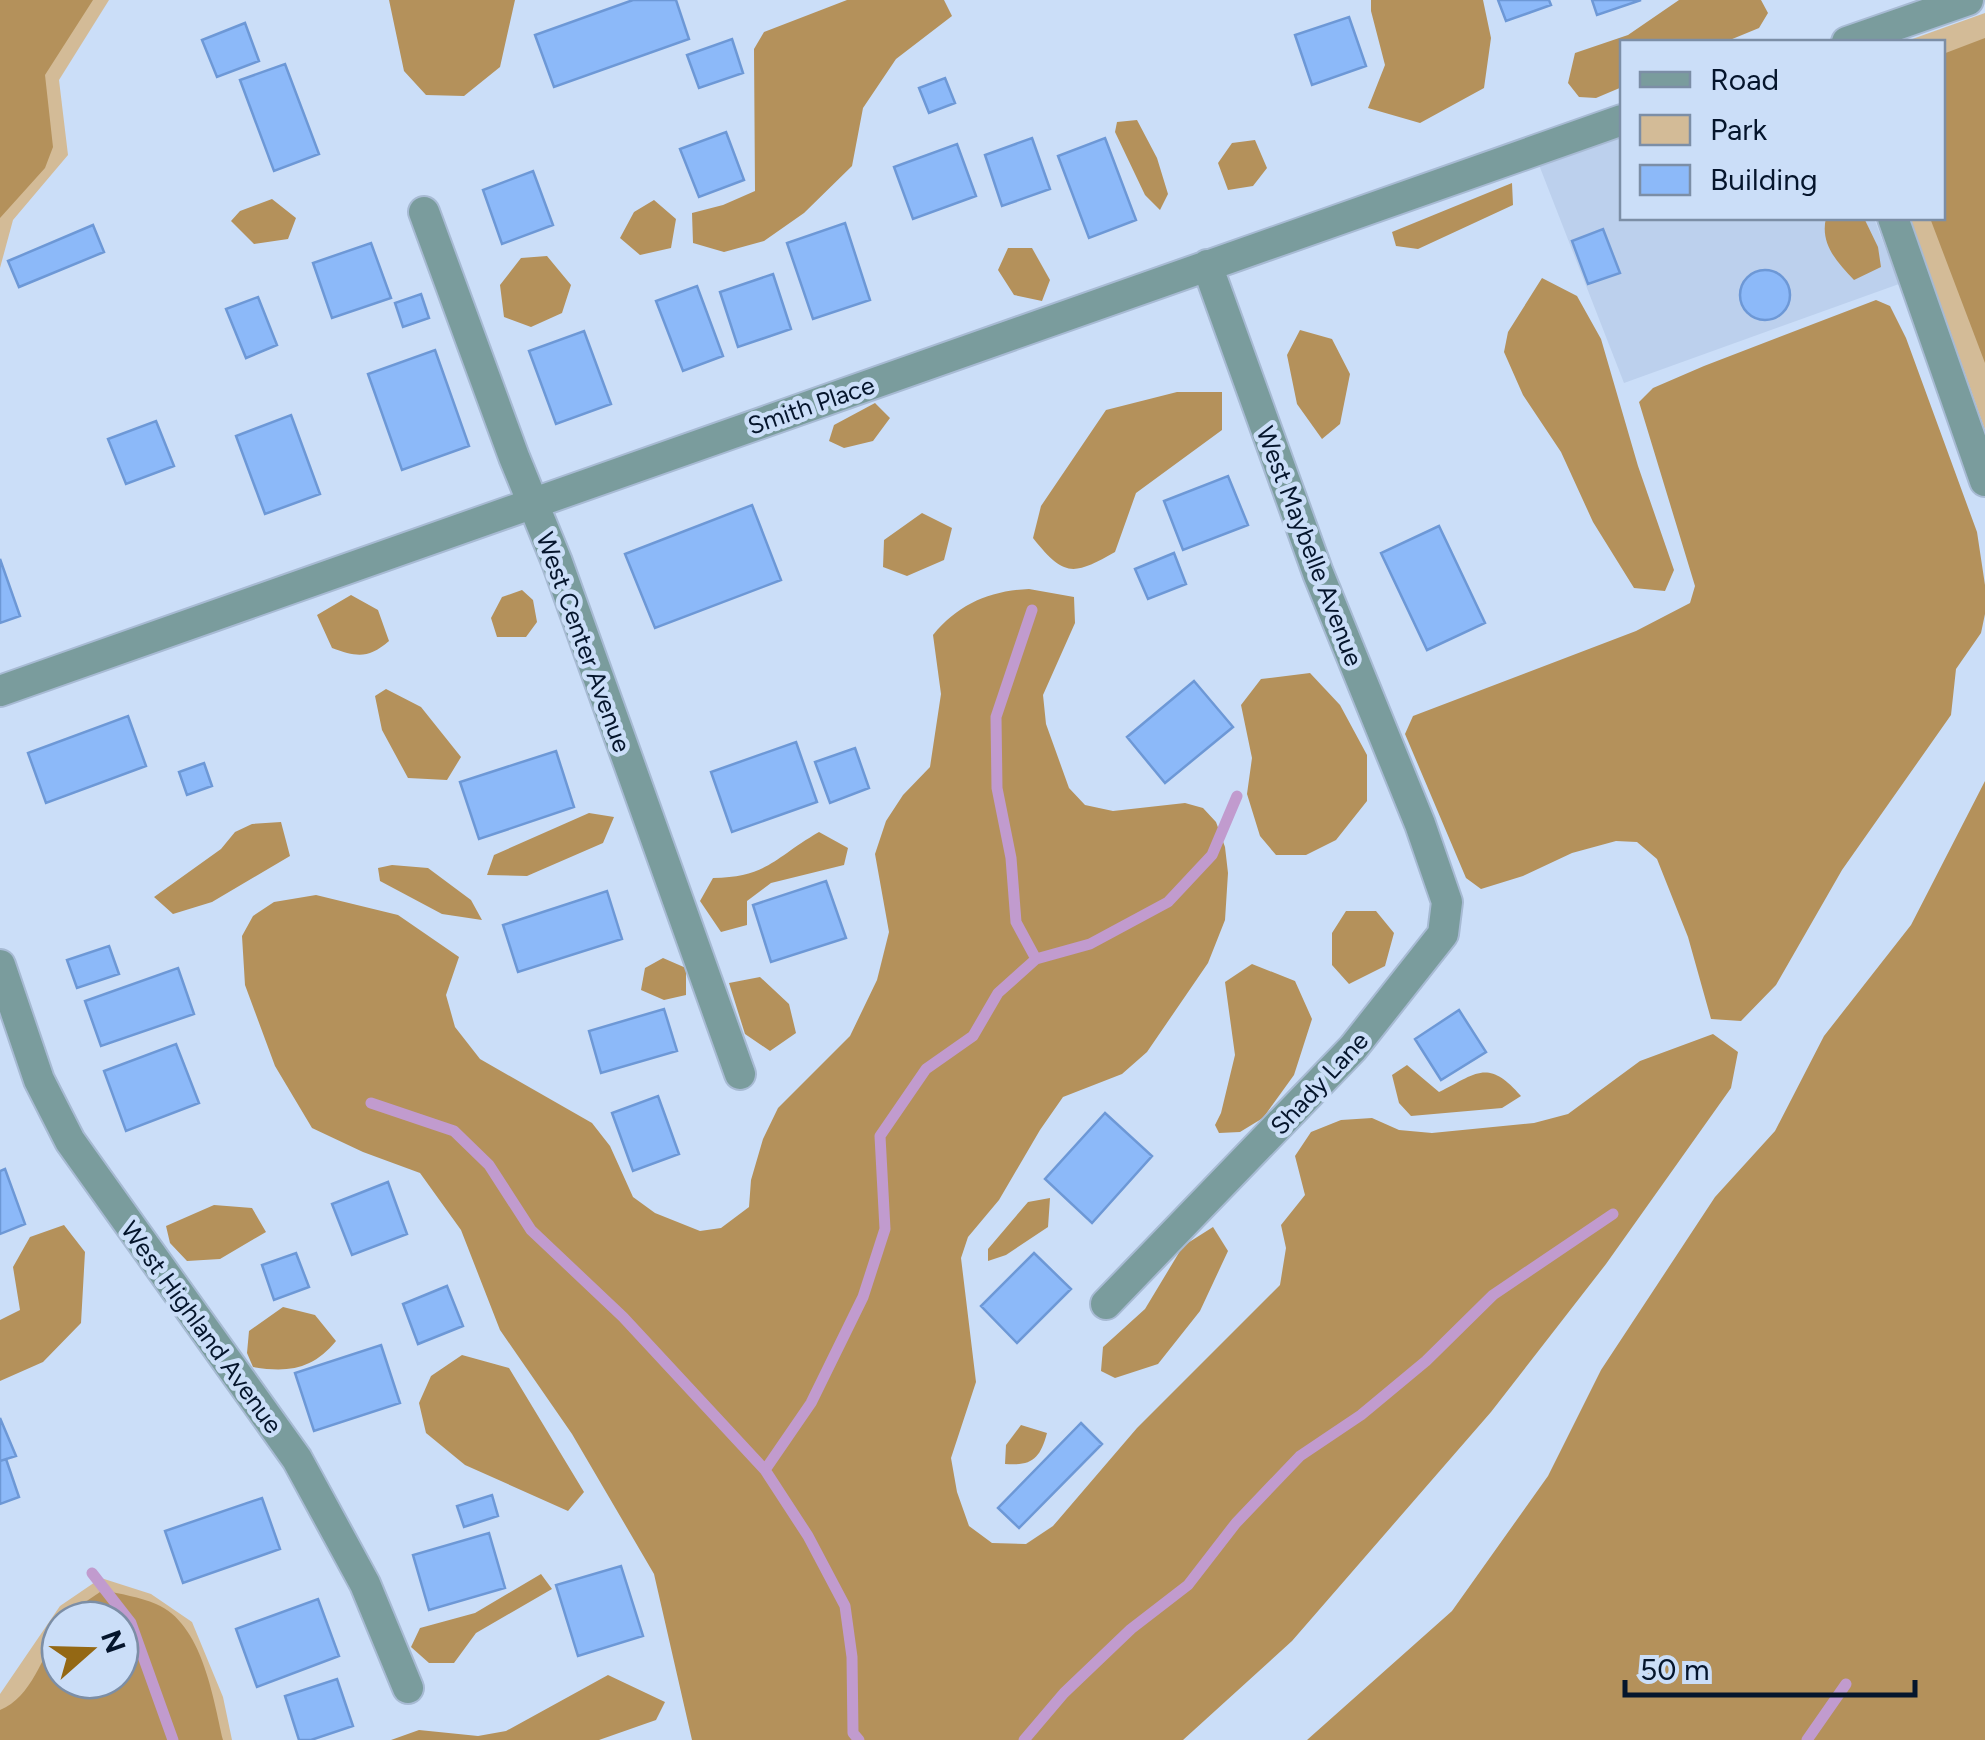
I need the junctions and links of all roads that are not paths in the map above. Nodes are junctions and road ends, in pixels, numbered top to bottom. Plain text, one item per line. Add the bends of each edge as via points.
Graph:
1 (1968, 0) edge
2 (1853, 40) edge
3 (1620, 121) edge
4 (424, 212) dead end
5 (1894, 220) edge
6 (1207, 265) junction
7 (1985, 481) edge
8 (533, 503) junction
9 (0, 691) edge
10 (1420, 824) joint
11 (0, 965) edge
12 (740, 1074) dead end
13 (1106, 1304) dead end
14 (408, 1688) dead end

1 - 2 street
3 - 6 street, Smith Place
4 - 8 street, West Center Avenue
5 - 7 street
6 - 8 street, Smith Place
6 - 10 street, West Maybelle Avenue via 1318,573
8 - 9 street, Smith Place
8 - 12 street, West Center Avenue
10 - 13 street, Shady Lane via 1447,902 1443,934 1353,1048
11 - 14 street, West Highland Avenue via 39,1080 70,1141 297,1459 364,1584

